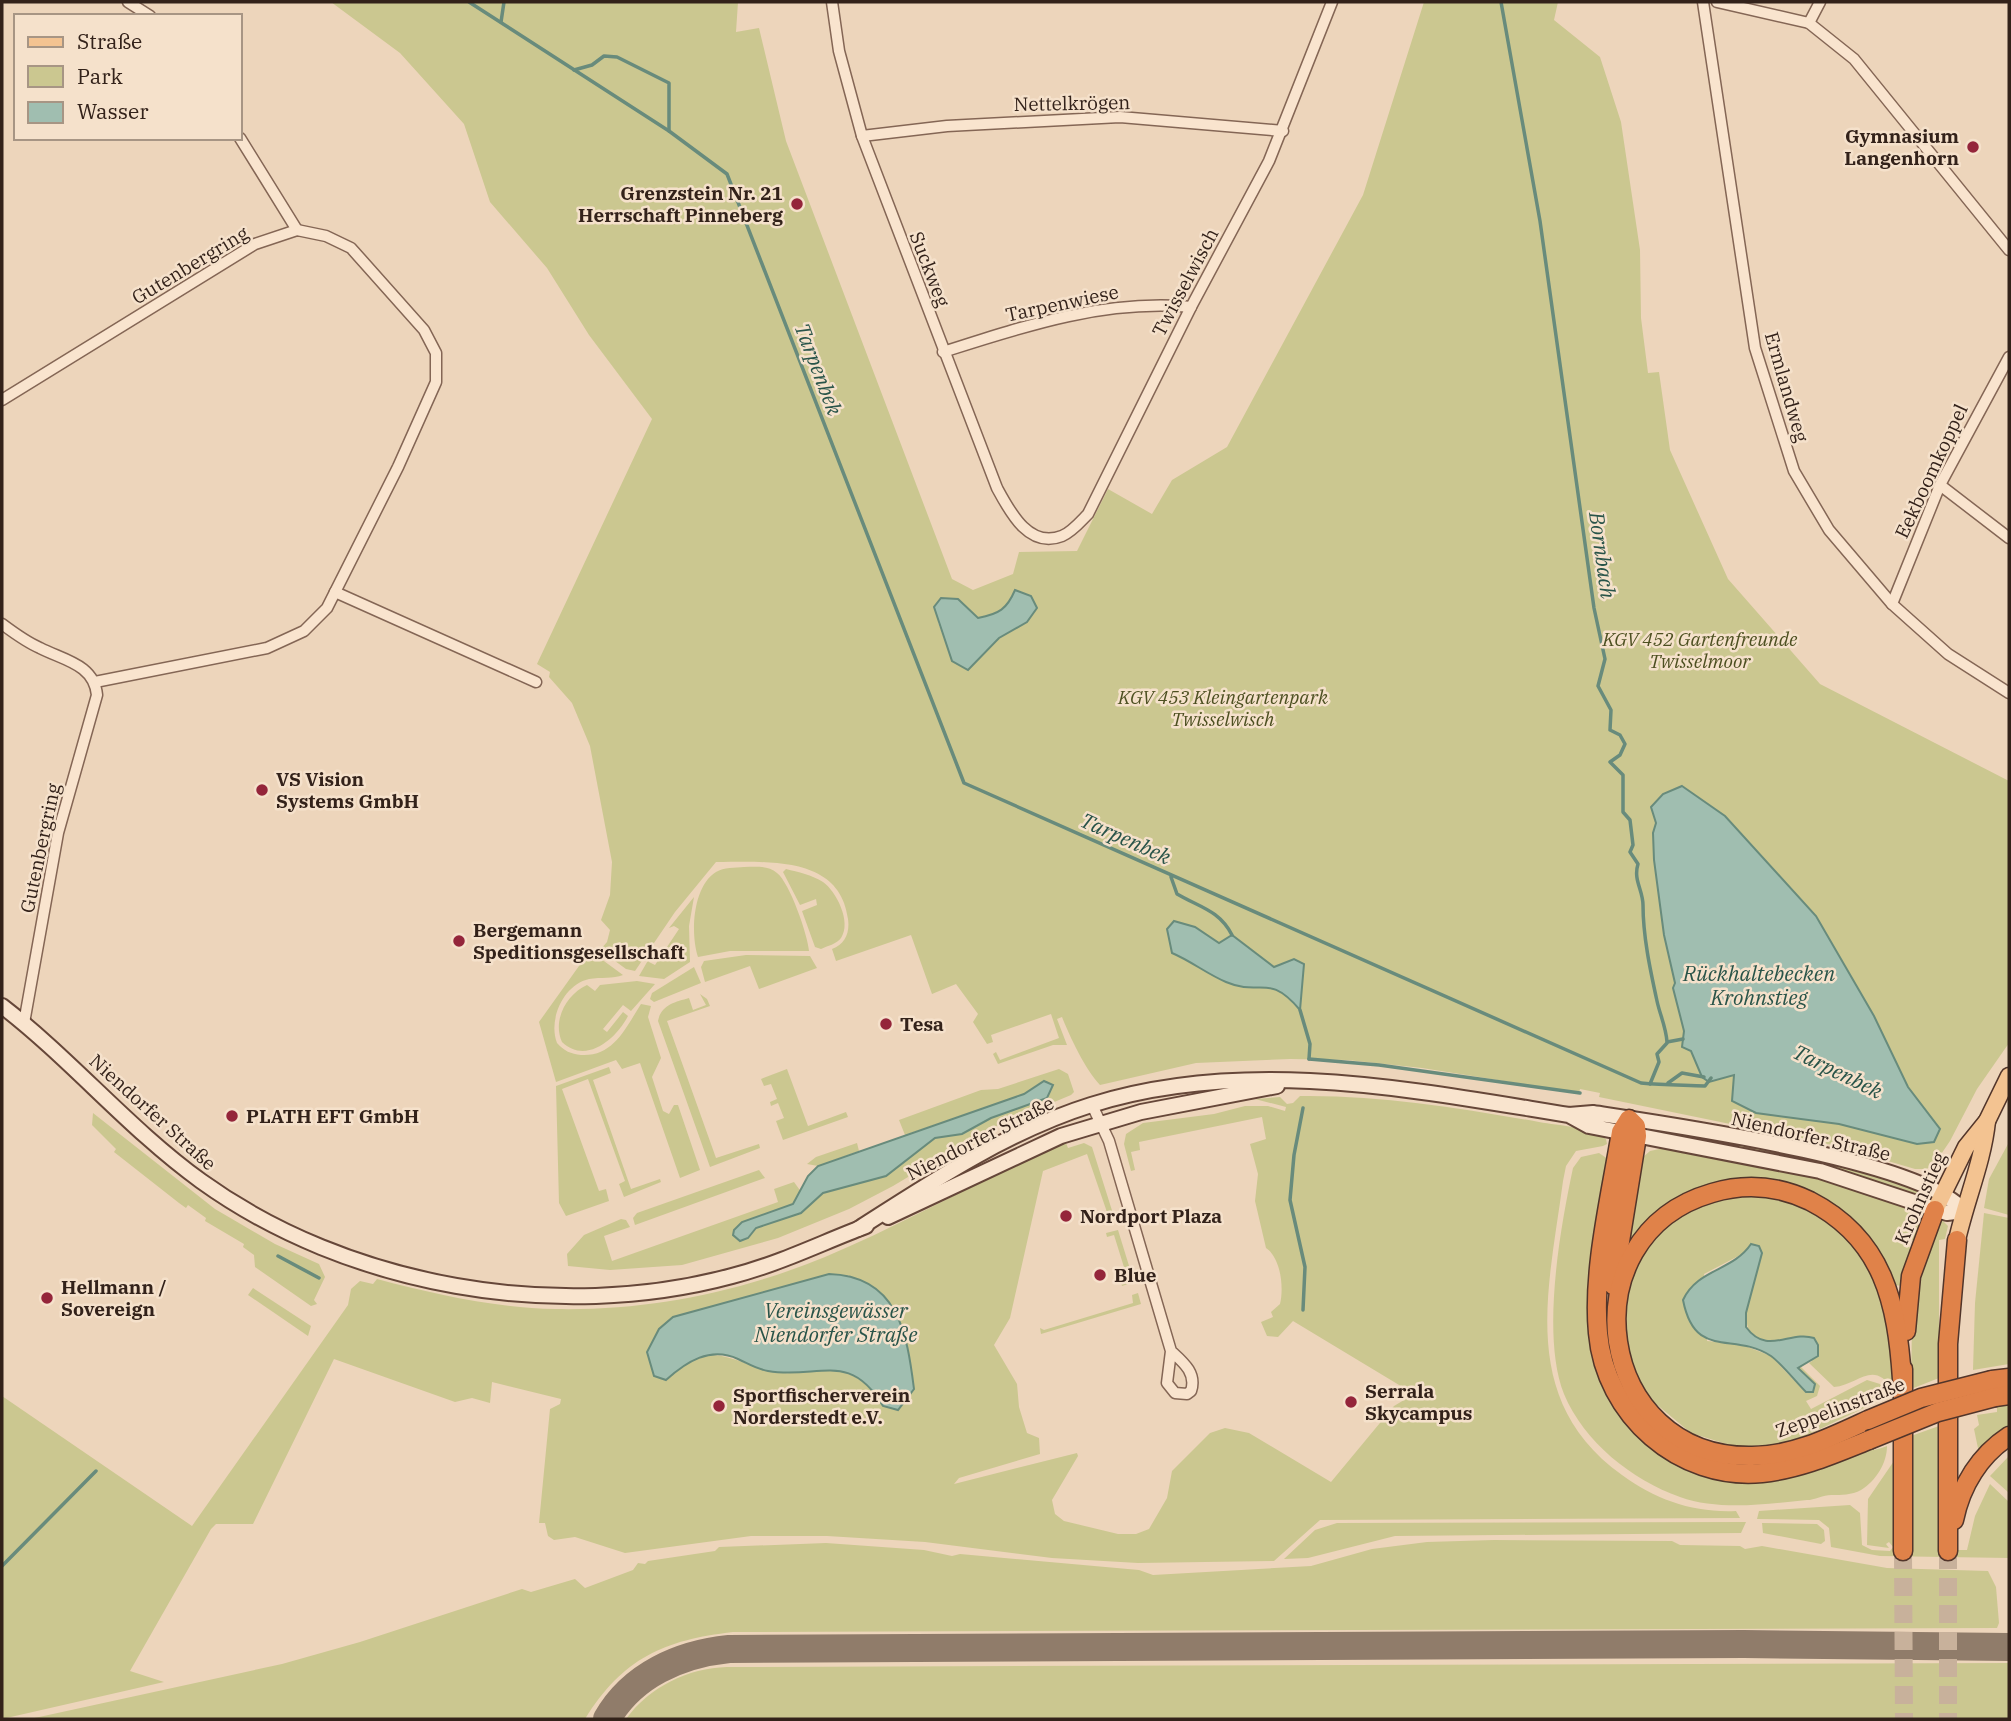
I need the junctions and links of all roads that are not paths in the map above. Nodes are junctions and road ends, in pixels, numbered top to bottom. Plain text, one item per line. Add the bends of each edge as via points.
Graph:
1 (128, 2) edge
2 (832, 2) edge
3 (1332, 2) edge
4 (1703, 2) edge
5 (1717, 2) edge
6 (1820, 2) edge
7 (147, 14) edge
8 (1809, 23) junction
9 (1283, 131) junction
10 (862, 136) junction
11 (241, 140) edge
12 (297, 230) junction
13 (2009, 250) edge
14 (1191, 307) junction
15 (943, 352) junction
16 (2009, 356) edge
17 (2, 400) edge
18 (1940, 485) junction
19 (1030, 533) joint
20 (2009, 538) edge
21 (335, 592) junction
22 (1892, 604) junction
23 (2, 624) edge
24 (95, 682) junction
25 (536, 682) dead end
26 (2009, 693) edge
27 (2, 1006) edge
28 (24, 1023) junction
29 (2009, 1076) edge
30 (1292, 1083) junction
31 (1092, 1104) junction
32 (1987, 1121) junction
33 (1102, 1124) junction
34 (1629, 1129) junction
35 (1939, 1202) junction
36 (1964, 1211) junction
37 (858, 1229) junction
38 (1957, 1240) joint
39 (1614, 1321) junction
40 (1171, 1351) dead end
41 (1902, 1379) junction
42 (2002, 1388) edge
43 (2009, 1436) edge
44 (1903, 1551) tunnel mouth

1 - 7 street
2 - 10 street, Suckweg via 839,51
3 - 9 street, Twisselwisch
4 - 22 street, Ermlandweg via 1755,348 1768,390 1794,471 1829,530
5 - 8 street
6 - 8 street
8 - 13 street via 1854,59
9 - 10 street, Nettelkrögen via 1120,117 947,126
9 - 14 street, Twisselwisch
10 - 15 street, Suckweg
11 - 12 street
12 - 17 street, Gutenbergring via 255,244
12 - 21 street via 351,248 424,330 436,354 436,382
14 - 15 street, Tarpenwiese via 1150,303 1095,311 1028,325
14 - 19 street, Twisselwisch via 1088,514 1064,536
15 - 19 street, Suckweg via 997,488 1018,523
16 - 18 street, Eekboomkoppel
18 - 20 street
18 - 22 street, Eekboomkoppel
21 - 24 street via 316,621 289,640
21 - 25 street
22 - 26 street, Ermlandweg via 1948,654
23 - 24 street via 38,648 82,667
24 - 28 street, Gutenbergring via 95,709 58,833
27 - 28 main road, Niendorfer Straße
28 - 37 main road, Niendorfer Straße via 173,1160 222,1196 294,1234 409,1276 552,1294 648,1291 733,1276
29 - 32 main road, Krohnstieg
30 - 31 main road, Niendorfer Straße via 1220,1080
30 - 33 main road, Niendorfer Straße via 1185,1102
30 - 34 main road, Niendorfer Straße via 1381,1087 1569,1115 1589,1126
31 - 33 street
31 - 37 main road, Niendorfer Straße via 975,1158
32 - 35 main road, Krohnstieg via 1971,1139
32 - 36 main road, Krohnstieg
33 - 37 main road, Niendorfer Straße via 1060,1136 917,1206
33 - 40 street
34 - 35 main road, Niendorfer Straße
34 - 39 highway
34 - 42 highway, bridge via 1599,1280 1597,1322 1604,1369 1632,1418 1670,1451 1710,1468 1764,1473 1869,1440
35 - 36 main road, Niendorfer Straße via 1947,1213
35 - 41 highway, Krohnstieg via 1911,1276
36 - 38 main road, Krohnstieg
38 - 43 highway, Krohnstieg via 1948,1344 1948,1551 1958,1502 1968,1482 1986,1455
39 - 41 highway, Zeppelinstraße via 1630,1262 1666,1216 1716,1192 1741,1187 1779,1190 1832,1215 1875,1262 1896,1316
39 - 42 highway, Zeppelinstraße, bridge via 1621,1362 1637,1396 1664,1426 1722,1454 1764,1456 1815,1443 1928,1396
41 - 44 highway, Krohnstieg

